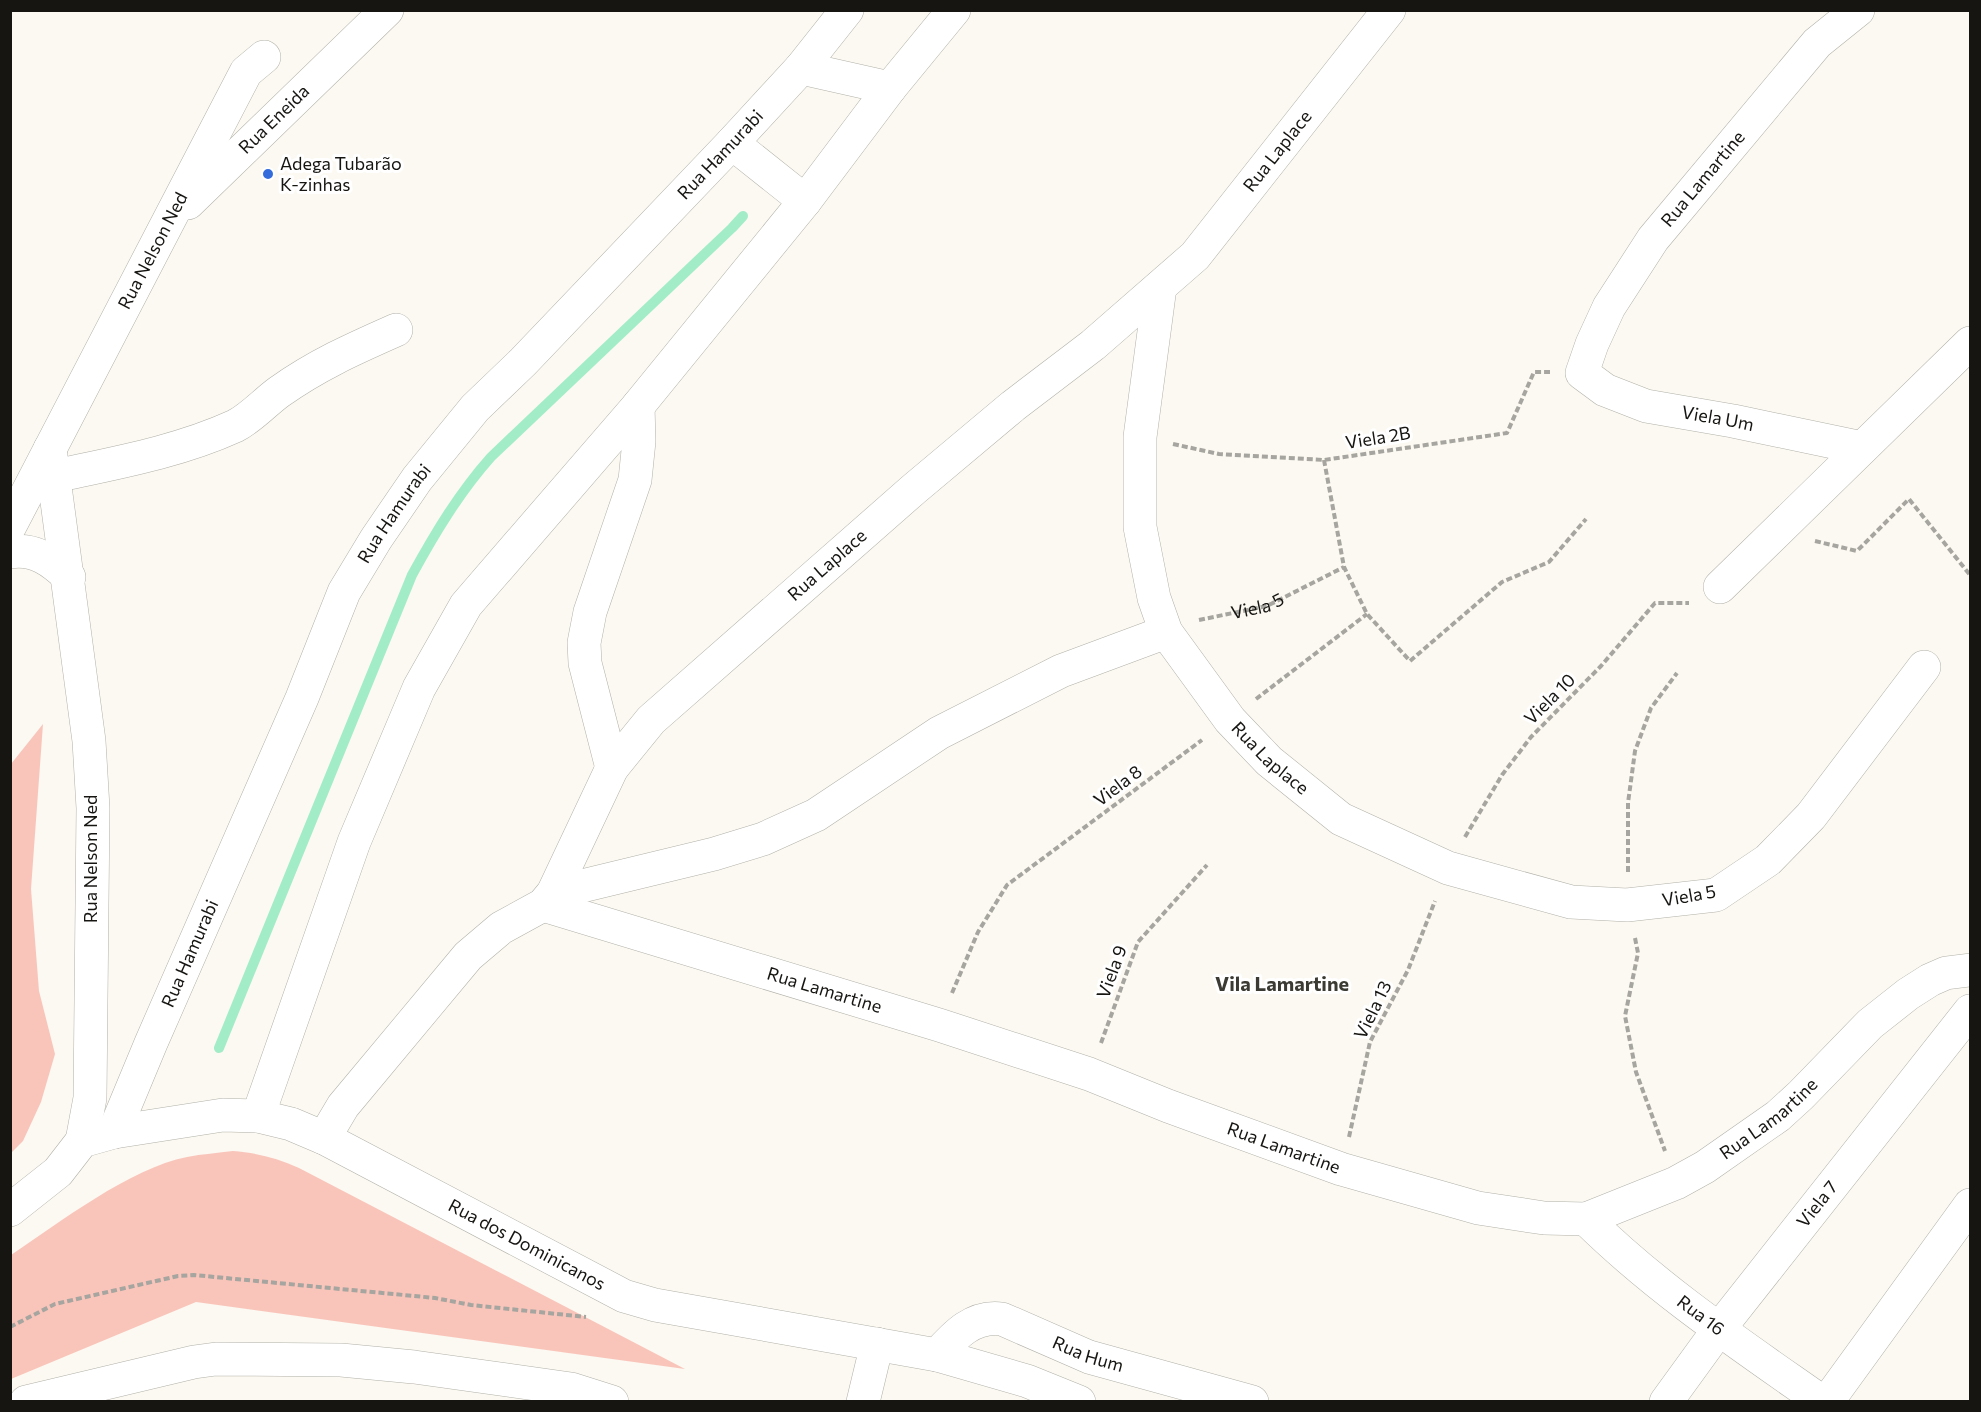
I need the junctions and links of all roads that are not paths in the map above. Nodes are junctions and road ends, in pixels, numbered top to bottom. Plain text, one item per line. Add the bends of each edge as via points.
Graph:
1 (387, 10) edge
2 (847, 10) edge
3 (954, 10) edge
4 (1389, 10) edge
5 (1858, 10) edge
6 (264, 57) dead end
7 (801, 68) junction
8 (890, 88) junction
9 (732, 142) junction
10 (805, 201) junction
11 (164, 231) junction
12 (1160, 287) junction
13 (396, 330) dead end
14 (1971, 343) edge
15 (1582, 373) joint
16 (638, 406) junction
17 (1862, 448) junction
18 (52, 462) junction
19 (10, 526) edge
20 (10, 552) edge
21 (69, 577) junction
22 (1709, 595) road end
23 (1166, 632) junction
24 (1924, 667) dead end
25 (612, 768) junction
26 (1398, 846) joint
27 (548, 899) junction
28 (1971, 970) edge
29 (1971, 1011) edge
30 (258, 1116) junction
31 (114, 1132) junction
32 (324, 1138) junction
33 (82, 1141) junction
34 (1971, 1205) edge
35 (10, 1210) edge
36 (1586, 1219) junction
37 (1719, 1329) junction
38 (877, 1344) junction
39 (937, 1355) junction
40 (26, 1401) edge
41 (612, 1401) edge
42 (863, 1401) edge
43 (1079, 1401) edge
44 (1252, 1401) edge
45 (1666, 1401) edge
46 (1822, 1401) edge
47 (1827, 1401) edge

1 - 11 street, Rua Eneida via 189,201
2 - 7 street, Rua Hamurabi
3 - 8 street
4 - 12 street, Rua Laplace via 1195,256
5 - 15 street, Rua Lamartine via 1817,44 1653,239 1609,307
6 - 11 street, Rua Nelson Ned via 246,72
7 - 8 street
7 - 9 street, Rua Hamurabi
8 - 10 street
9 - 10 street
9 - 31 street, Rua Hamurabi via 475,408 417,479 376,539 344,592
10 - 16 street
11 - 18 street, Rua Nelson Ned
12 - 23 street, Rua Laplace via 1140,436 1140,527 1154,598
12 - 25 street, Rua Laplace via 1013,406 771,613 651,720
13 - 18 street via 331,359 279,392 238,425 189,444 133,460
14 - 17 street
15 - 17 street, Viela Um via 1605,390 1646,406
16 - 25 street via 635,480 593,603 584,642 585,663
16 - 30 street via 466,605 419,688 354,842
17 - 22 street
18 - 19 street, Rua Nelson Ned
18 - 21 street, Rua Nelson Ned
20 - 21 street via 34,552 52,561
21 - 33 street, Rua Nelson Ned via 93,808 90,1098
23 - 26 street, Rua Laplace via 1230,720 1269,761 1341,819
23 - 27 street via 1061,671 939,734 816,815 762,839
24 - 26 street, Viela 5 via 1810,816 1768,860 1716,895 1628,905 1571,902 1448,868
25 - 27 street, Rua Laplace
27 - 32 street via 501,928 468,956 343,1106
27 - 36 street, Rua Lamartine via 1089,1074 1341,1169 1478,1208 1544,1218
28 - 36 street, Rua Lamartine via 1946,973 1908,994 1870,1024 1778,1116 1705,1167 1676,1183
29 - 37 street, Viela 7
30 - 31 street, Rua dos Dominicanos via 223,1115
30 - 32 street, Rua dos Dominicanos
31 - 33 street, Rua dos Dominicanos
32 - 38 street, Rua dos Dominicanos via 624,1296 655,1305
33 - 35 street via 58,1172
34 - 47 street
36 - 37 street, Rua 16 via 1617,1250
37 - 45 street, Viela 7
37 - 46 street, Rua 16
38 - 39 street, Rua dos Dominicanos
38 - 42 street
39 - 43 street, Rua dos Dominicanos via 1028,1381
39 - 44 street, Rua Hum via 967,1327 990,1317 1002,1318 1089,1357
40 - 41 street via 194,1362 274,1359 414,1367 571,1389

